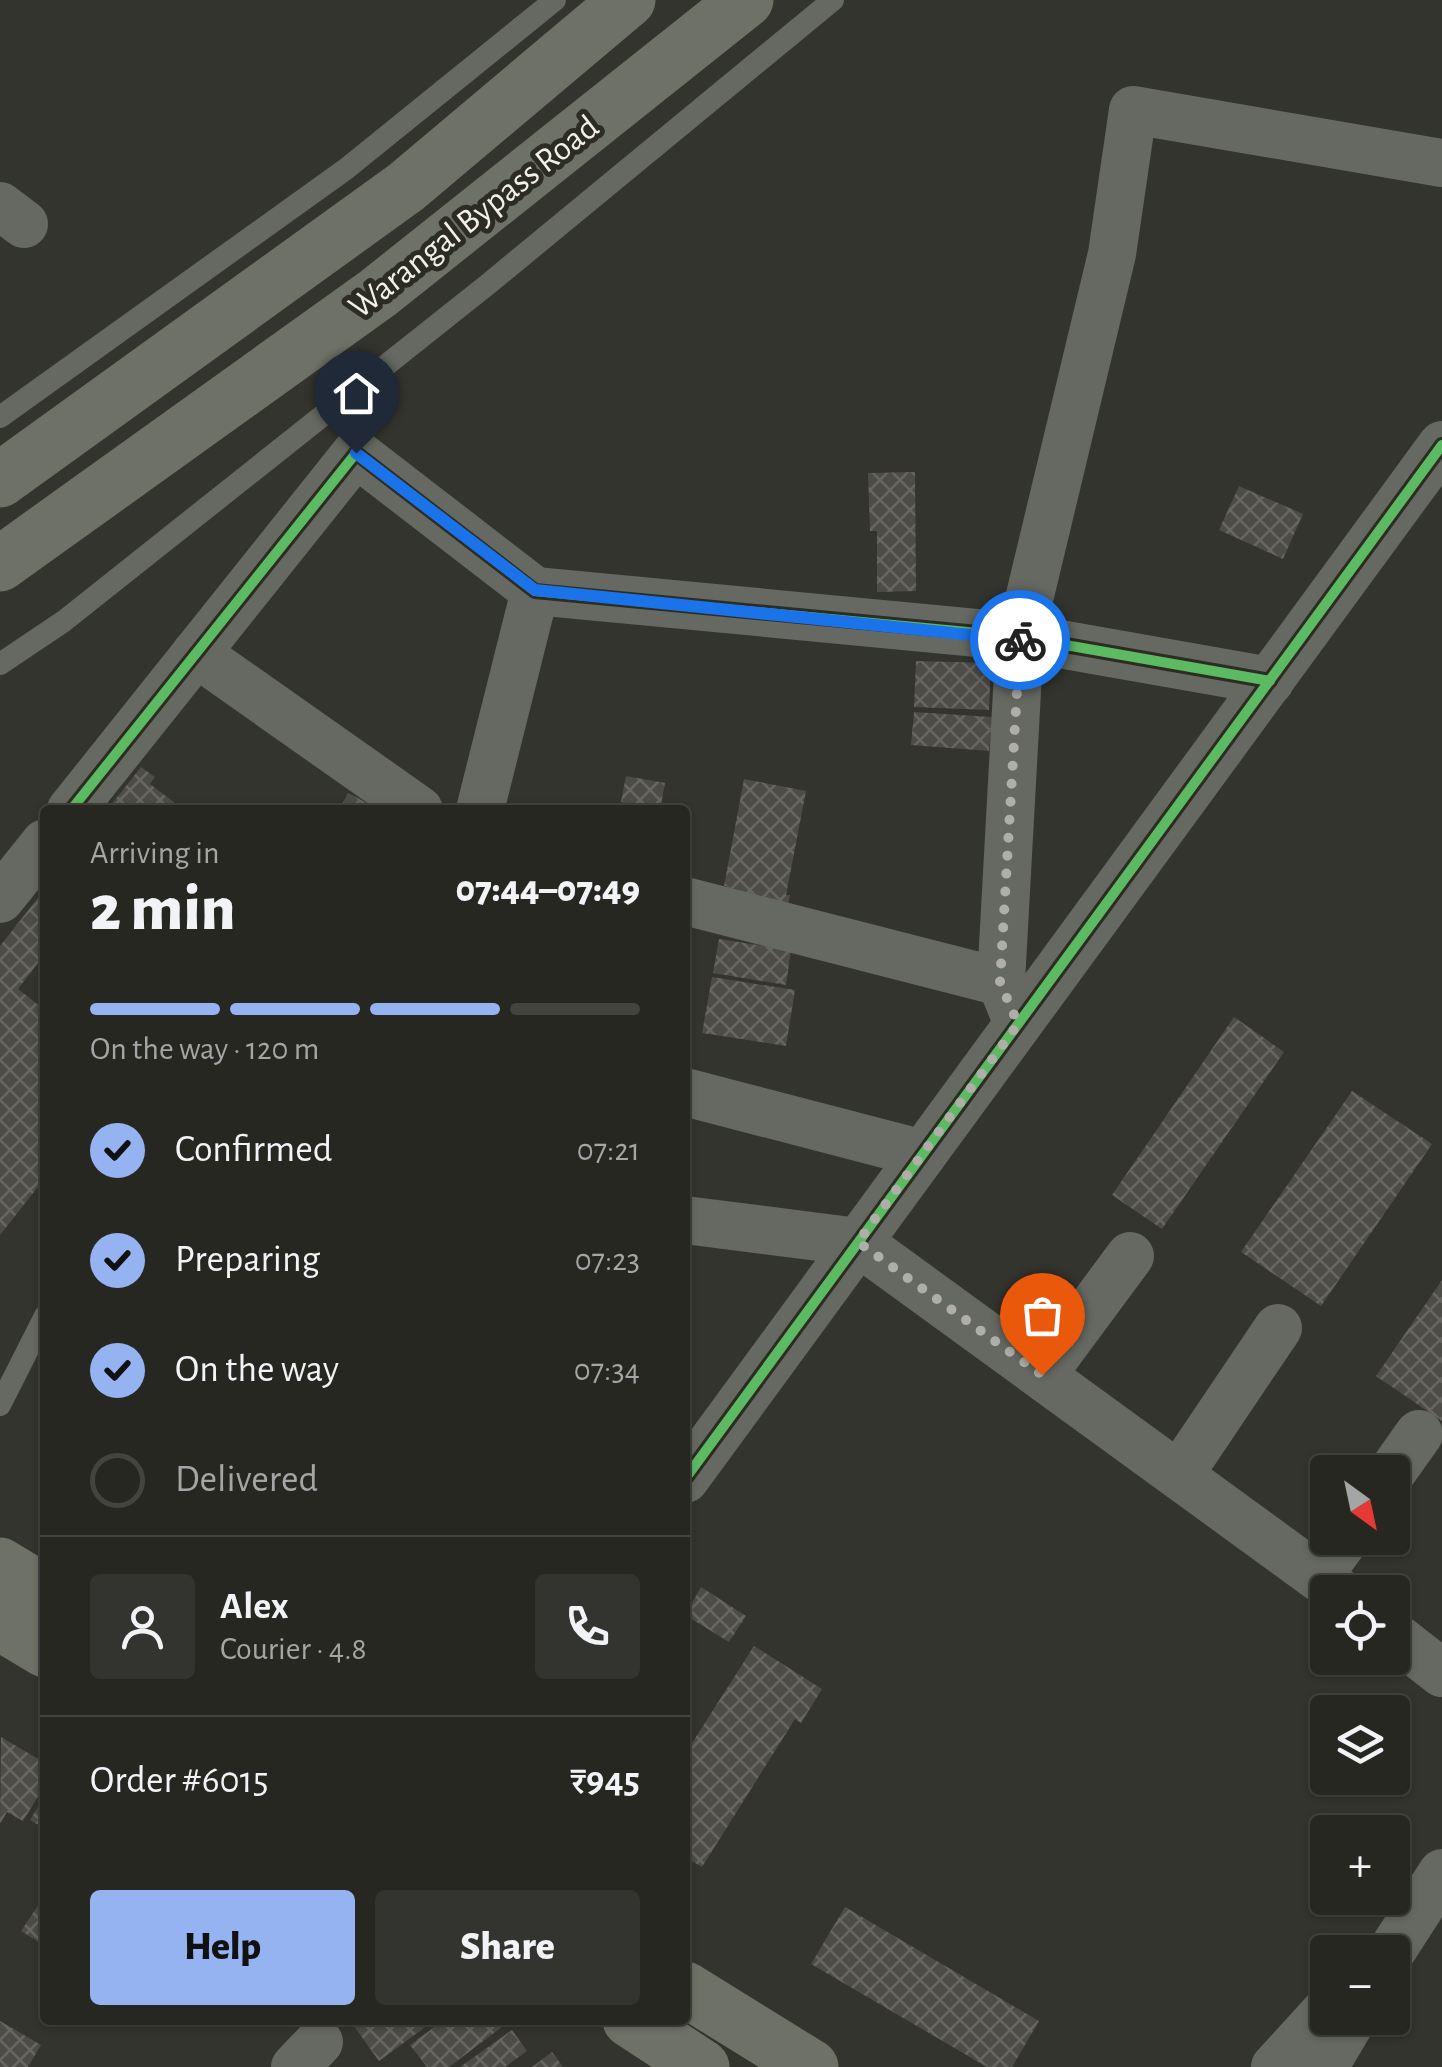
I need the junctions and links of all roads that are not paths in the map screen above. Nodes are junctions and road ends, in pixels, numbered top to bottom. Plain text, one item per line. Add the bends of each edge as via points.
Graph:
1 (555, 0) edge
2 (628, 0) edge
3 (746, 0) edge
4 (833, 0) edge
5 (1442, 164) edge
6 (0, 417) edge
7 (1442, 445) edge
8 (0, 480) edge
9 (0, 564) edge
10 (535, 590) junction
11 (1020, 637) junction
12 (196, 654) junction
13 (0, 664) edge
14 (1270, 681) junction
15 (75, 805) edge
16 (411, 805) edge
17 (481, 805) edge
18 (40, 848) edge
19 (0, 899) edge
20 (690, 903) edge
21 (1009, 1003) junction
22 (690, 1093) edge
23 (923, 1154) junction
24 (690, 1221) edge
25 (858, 1242) junction
26 (1130, 1256) dead end
27 (40, 1326) edge
28 (1278, 1328) dead end
29 (1042, 1375) junction
30 (0, 1405) edge
31 (1419, 1434) dead end
32 (1404, 1455) edge
33 (690, 1472) edge
34 (1179, 1475) junction
35 (0, 1564) edge
36 (1317, 1575) edge
37 (40, 1589) edge
38 (0, 1622) edge
39 (40, 1647) edge
40 (1410, 1648) edge
41 (1442, 1673) edge
42 (1442, 1873) edge
43 (1414, 1912) junction
44 (1393, 1935) edge
45 (1401, 1935) edge
46 (690, 1992) edge
47 (638, 2025) edge
48 (1310, 2028) edge
49 (1343, 2035) edge
50 (702, 2067) edge
51 (811, 2067) edge
52 (1275, 2067) edge
53 (1324, 2067) edge

1 - 6 lane via 346,169
2 - 8 highway, Warangal Bypass Road via 406,187
3 - 9 highway, Warangal Bypass Road via 378,293
4 - 13 lane via 381,369 64,621
5 - 11 street via 1134,110 1112,254
7 - 14 street
10 - 11 street
10 - 12 street via 356,453
10 - 17 street
11 - 14 street
11 - 21 street
12 - 15 street
12 - 16 street
14 - 21 street
18 - 19 street
20 - 21 street
21 - 23 street
22 - 23 street
23 - 25 street
24 - 25 street
25 - 29 street
25 - 33 street
26 - 29 street
27 - 30 lane
28 - 34 street
29 - 34 street
31 - 32 street
34 - 36 street
35 - 37 highway
38 - 39 highway
40 - 41 street
42 - 43 street
43 - 44 street
43 - 45 street
46 - 51 highway
47 - 50 highway
48 - 52 street
49 - 53 street

